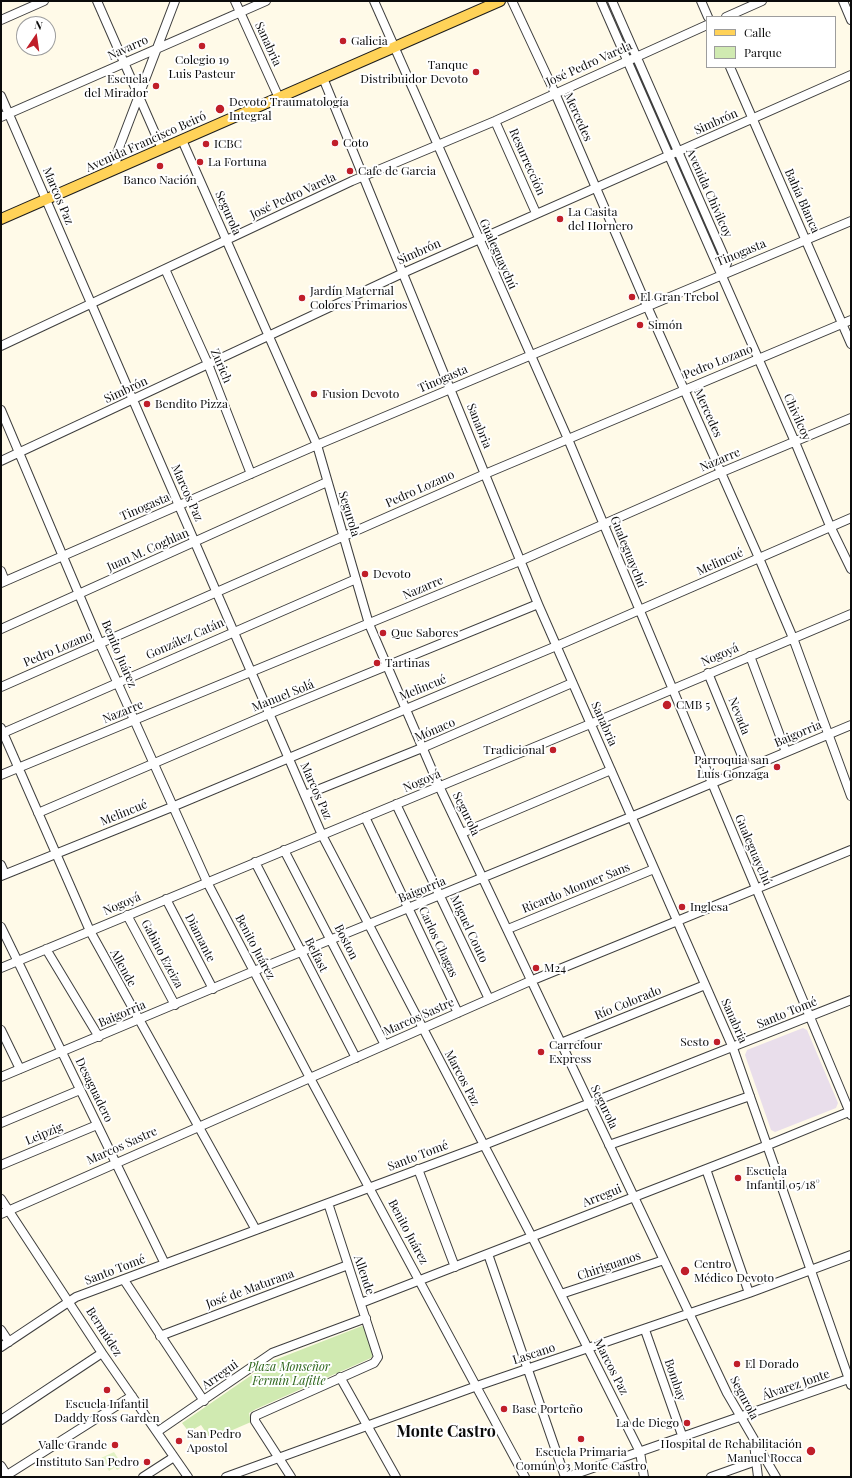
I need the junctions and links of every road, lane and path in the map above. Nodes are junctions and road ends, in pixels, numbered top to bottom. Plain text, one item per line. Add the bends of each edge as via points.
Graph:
1 (44, 1) edge
2 (97, 1) edge
3 (175, 1) edge
4 (235, 1) edge
5 (266, 1) edge
6 (374, 1) edge
7 (500, 1) edge
8 (512, 1) edge
9 (601, 1) edge
10 (612, 1) edge
11 (701, 1) edge
12 (762, 1) edge
13 (843, 1) edge
14 (240, 12) junction
15 (708, 16) edge
16 (728, 16) edge
17 (1, 20) edge
18 (851, 20) edge
19 (706, 25) edge
20 (395, 47) junction
21 (156, 48) junction
22 (636, 57) junction
23 (627, 60) junction
24 (124, 63) junction
25 (730, 68) edge
26 (851, 75) edge
27 (323, 78) junction
28 (554, 93) junction
29 (138, 95) junction
30 (1, 96) edge
31 (279, 98) junction
32 (9, 114) junction
33 (131, 114) junction
34 (147, 114) junction
35 (1, 117) edge
36 (753, 118) junction
37 (495, 120) junction
38 (182, 140) junction
39 (438, 143) junction
40 (162, 149) junction
41 (677, 152) junction
42 (669, 155) junction
43 (116, 169) junction
44 (363, 176) junction
45 (596, 186) junction
46 (46, 200) junction
47 (536, 213) junction
48 (1, 220) edge
49 (851, 220) edge
50 (478, 239) junction
51 (226, 240) junction
52 (806, 240) junction
53 (165, 269) junction
54 (403, 273) junction
55 (722, 274) junction
56 (91, 304) junction
57 (647, 306) junction
58 (851, 320) edge
59 (842, 324) junction
60 (268, 336) junction
61 (851, 344) edge
62 (1, 346) edge
63 (530, 355) junction
64 (758, 358) junction
65 (208, 364) junction
66 (451, 389) junction
67 (684, 389) junction
68 (134, 400) junction
69 (1, 410) edge
70 (851, 418) edge
71 (568, 439) junction
72 (795, 442) junction
73 (317, 445) junction
74 (20, 452) junction
75 (1, 461) edge
76 (722, 472) junction
77 (251, 474) junction
78 (485, 474) junction
79 (327, 482) junction
80 (179, 506) junction
81 (851, 518) edge
82 (605, 525) junction
83 (830, 526) junction
84 (344, 536) junction
85 (195, 542) junction
86 (64, 555) junction
87 (759, 558) junction
88 (520, 561) junction
89 (851, 569) edge
90 (1, 571) edge
91 (356, 579) junction
92 (3, 582) edge
93 (217, 592) junction
94 (80, 594) junction
95 (538, 604) junction
96 (639, 610) junction
97 (851, 614) edge
98 (369, 624) junction
99 (1, 629) edge
100 (234, 631) junction
101 (793, 638) junction
102 (100, 644) junction
103 (556, 646) junction
104 (750, 656) junction
105 (387, 667) junction
106 (251, 672) junction
107 (708, 673) junction
108 (118, 682) junction
109 (572, 684) junction
110 (1, 687) edge
111 (672, 689) junction
112 (405, 708) junction
113 (270, 714) junction
114 (134, 721) junction
115 (591, 724) junction
116 (851, 725) edge
117 (2, 731) edge
118 (828, 735) junction
119 (422, 748) junction
120 (786, 752) junction
121 (288, 758) junction
122 (153, 763) junction
123 (18, 767) junction
124 (747, 768) junction
125 (611, 770) junction
126 (1, 775) edge
127 (712, 783) junction
128 (439, 786) junction
129 (305, 795) junction
130 (851, 796) edge
131 (396, 804) junction
132 (172, 806) junction
133 (38, 812) junction
134 (365, 817) junction
135 (632, 817) junction
136 (462, 833) junction
137 (322, 835) junction
138 (284, 850) junction
139 (851, 850) edge
140 (55, 854) junction
141 (255, 862) junction
142 (1, 865) edge
143 (654, 869) junction
144 (3, 875) edge
145 (483, 878) junction
146 (206, 882) junction
147 (756, 889) junction
148 (440, 895) junction
149 (166, 899) junction
150 (409, 908) junction
151 (127, 915) junction
152 (677, 922) junction
153 (368, 924) junction
154 (1, 927) edge
155 (508, 929) junction
156 (90, 931) junction
157 (331, 939) junction
158 (46, 949) junction
159 (301, 951) junction
160 (18, 961) junction
161 (1, 968) edge
162 (254, 971) junction
163 (532, 980) junction
164 (705, 985) junction
165 (213, 989) junction
166 (489, 999) junction
167 (851, 1000) edge
168 (176, 1005) junction
169 (458, 1013) junction
170 (810, 1016) junction
171 (139, 1020) junction
172 (423, 1029) junction
173 (1, 1030) edge
174 (99, 1037) junction
175 (561, 1043) junction
176 (385, 1045) junction
177 (733, 1048) junction
178 (62, 1052) junction
179 (356, 1058) junction
180 (20, 1069) junction
181 (1, 1077) edge
182 (310, 1078) junction
183 (80, 1090) junction
184 (750, 1096) junction
185 (589, 1103) junction
186 (850, 1112) edge
187 (1, 1123) edge
188 (97, 1125) junction
189 (198, 1126) junction
190 (484, 1144) junction
191 (609, 1145) junction
192 (768, 1145) junction
193 (115, 1163) junction
194 (1, 1165) edge
195 (706, 1169) junction
196 (418, 1170) junction
197 (370, 1187) junction
198 (633, 1196) junction
199 (1, 1199) edge
200 (328, 1203) junction
201 (5, 1212) edge
202 (256, 1230) junction
203 (532, 1237) junction
204 (488, 1254) junction
205 (851, 1255) edge
206 (664, 1260) junction
207 (165, 1264) junction
208 (348, 1266) junction
209 (455, 1267) junction
210 (811, 1271) junction
211 (124, 1280) junction
212 (420, 1280) junction
213 (749, 1293) junction
214 (561, 1294) junction
215 (69, 1301) junction
216 (361, 1303) junction
217 (690, 1314) junction
218 (366, 1318) junction
219 (1, 1330) edge
220 (645, 1330) junction
221 (160, 1336) junction
222 (9, 1342) junction
223 (1, 1347) edge
224 (588, 1349) junction
225 (102, 1353) junction
226 (528, 1369) junction
227 (340, 1377) junction
228 (850, 1381) edge
229 (477, 1386) junction
230 (132, 1396) junction
231 (204, 1401) junction
232 (739, 1417) junction
233 (1, 1420) edge
234 (366, 1426) junction
235 (157, 1432) junction
236 (683, 1438) junction
237 (753, 1439) junction
238 (640, 1452) junction
239 (174, 1456) junction
240 (279, 1458) junction
241 (756, 1461) junction
242 (1, 1466) edge
243 (6, 1476) edge
244 (144, 1477) edge
245 (188, 1477) edge
246 (226, 1477) edge
247 (291, 1477) edge
248 (396, 1477) edge
249 (525, 1477) edge
250 (566, 1477) edge
251 (644, 1477) edge
252 (711, 1477) edge
253 (758, 1477) edge
254 (776, 1477) edge

1 - 17 street
2 - 24 street
3 - 21 street
4 - 14 street, Sanabria
5 - 14 street, Navarro
6 - 20 street, Gualeguaychú
7 - 20 main road, Avenida Francisco Beiró
8 - 28 street, Mercedes
9 - 23 street, Avenida Chivilcoy
10 - 22 street, Avenida Chivilcoy
11 - 15 street
12 - 16 street
13 - 18 street
14 - 21 street, Navarro
14 - 31 street, Sanabria
19 - 22 street, José Pedro Varela
20 - 27 main road, Avenida Francisco Beiró
20 - 39 street, Gualeguaychú
21 - 24 street, Navarro
21 - 29 street
22 - 23 street, José Pedro Varela
22 - 41 street, Avenida Chivilcoy
23 - 28 street, José Pedro Varela
23 - 42 street, Avenida Chivilcoy
24 - 29 street
24 - 32 street, Navarro
25 - 36 street, Bahía Blanca
26 - 36 street, Simbrón
27 - 31 main road, Avenida Francisco Beiró
27 - 44 street, Sanabria
28 - 37 street, José Pedro Varela
28 - 45 street, Mercedes
29 - 33 street
29 - 34 street
30 - 32 street, Marcos Paz
31 - 38 main road, Avenida Francisco Beiró
32 - 35 street, Navarro
32 - 46 street, Marcos Paz
33 - 34 street
33 - 43 street via 117,153
34 - 40 street
36 - 41 street, Simbrón
36 - 52 street, Bahía Blanca
37 - 39 street, José Pedro Varela
37 - 47 street, Resurrección
38 - 40 main road, Avenida Francisco Beiró
38 - 51 street, Segurola
39 - 44 street, José Pedro Varela
39 - 50 street, Gualeguaychú
40 - 43 main road, Avenida Francisco Beiró
41 - 42 street, Simbrón
41 - 55 street, Avenida Chivilcoy via 727,263
42 - 45 street, Simbrón
42 - 55 street, Avenida Chivilcoy
43 - 46 main road, Avenida Francisco Beiró
44 - 51 street, José Pedro Varela
44 - 54 street, Sanabria
45 - 47 street, Simbrón
45 - 57 street, Mercedes
46 - 48 main road, Avenida Francisco Beiró
46 - 56 street, Marcos Paz
47 - 50 street, Simbrón
49 - 52 street, Tinogasta
50 - 54 street, Simbrón
50 - 63 street, Gualeguaychú
51 - 53 street, José Pedro Varela
51 - 60 street, Segurola
52 - 55 street, Tinogasta
52 - 59 street, Bahía Blanca
53 - 56 street, José Pedro Varela
53 - 65 street, Zurich
54 - 60 street, Simbrón
54 - 66 street, Sanabria
55 - 57 street, Tinogasta
55 - 64 street, Chivilcoy
56 - 62 street, José Pedro Varela
56 - 68 street, Marcos Paz
57 - 63 street, Tinogasta
57 - 67 street, Mercedes
58 - 59 street, Pedro Lozano
59 - 61 street, Bahía Blanca
59 - 64 street, Pedro Lozano
60 - 65 street, Simbrón
60 - 73 street, Segurola
63 - 66 street, Tinogasta
63 - 71 street, Gualeguaychú
64 - 67 street, Pedro Lozano
64 - 72 street, Chivilcoy
65 - 68 street, Simbrón
65 - 77 street, Zurich
66 - 73 street, Tinogasta
66 - 78 street, Sanabria
67 - 71 street, Pedro Lozano
67 - 76 street, Mercedes
68 - 74 street, Simbrón
68 - 80 street, Marcos Paz
69 - 74 street, Benito Juárez
70 - 72 street, Nazarre
71 - 78 street, Pedro Lozano
71 - 82 street, Gualeguaychú
72 - 76 street, Nazarre
72 - 83 street, Chivilcoy
73 - 77 street, Tinogasta
73 - 79 street, Segurola
74 - 75 street, Simbrón
74 - 86 street, Benito Juárez
76 - 82 street, Nazarre
76 - 87 street, Mercedes
77 - 80 street, Tinogasta
78 - 84 street, Pedro Lozano
78 - 88 street, Sanabria
79 - 84 street, Segurola
79 - 85 street, Juan M. Coghlan
80 - 85 street, Marcos Paz
80 - 86 street, Tinogasta
81 - 83 street, Melincué
82 - 88 street, Nazarre
82 - 96 street, Gualeguaychú
83 - 87 street, Melincué
83 - 89 street, Chivilcoy
84 - 91 street, Segurola
84 - 93 street, Pedro Lozano
85 - 93 street, Marcos Paz
85 - 94 street, Juan M. Coghlan
86 - 92 street, Tinogasta
86 - 94 street, Benito Juárez
87 - 96 street, Melincué
87 - 101 street, Mercedes
88 - 95 street, Sanabria
88 - 98 street, Nazarre
90 - 92 street
91 - 98 street, Segurola
91 - 100 street, González Catán
93 - 100 street, Marcos Paz
93 - 102 street, Pedro Lozano
94 - 99 street, Juan M. Coghlan
94 - 102 street, Benito Juárez
95 - 103 street, Sanabria
95 - 105 street, Manuel Solá
96 - 103 street, Melincué
96 - 111 street, Gualeguaychú
97 - 101 street, Nogoyá
98 - 105 street, Segurola
98 - 106 street, Nazarre
100 - 106 street, Marcos Paz
100 - 108 street, González Catán
101 - 104 street, Nogoyá
101 - 118 street, Mercedes
102 - 108 street, Benito Juárez
102 - 110 street, Pedro Lozano
103 - 109 street, Sanabria
103 - 112 street, Melincué
104 - 107 street, Nogoyá
104 - 120 street
105 - 112 street, Segurola
105 - 113 street, Manuel Solá
106 - 113 street, Marcos Paz
106 - 114 street, Nazarre
107 - 111 street, Nogoyá
107 - 124 street, Nevada
108 - 114 street, Benito Juárez
108 - 117 street, González Catán
109 - 115 street, Sanabria
109 - 119 street, Mónaco
111 - 115 street, Nogoyá
111 - 127 street, Gualeguaychú
112 - 119 street, Segurola
112 - 121 street, Melincué
113 - 121 street, Marcos Paz
113 - 122 street, Manuel Solá
114 - 122 street, Benito Juárez
114 - 123 street, Nazarre
115 - 125 street, Sanabria
115 - 128 street, Nogoyá
116 - 118 street, Baigorria
117 - 123 street, Allende
118 - 120 street, Baigorria
118 - 130 street, Mercedes
119 - 128 street, Segurola
119 - 129 street, Mónaco
120 - 124 street, Baigorria
121 - 129 street, Marcos Paz
121 - 132 street, Melincué
122 - 132 street, Benito Juárez
122 - 133 street, Manuel Solá
123 - 126 street, Nazarre
123 - 133 street, Allende
124 - 127 street, Baigorria
125 - 135 street, Sanabria
125 - 136 street
127 - 135 street, Baigorria
127 - 147 street, Gualeguaychú
128 - 131 street, Nogoyá
128 - 136 street, Segurola
129 - 137 street, Marcos Paz
131 - 134 street, Nogoyá
131 - 148 street, Miguel Couto
132 - 140 street, Melincué
132 - 146 street, Benito Juárez
133 - 140 street, Allende
134 - 137 street, Nogoyá
134 - 150 street, Carlos Chagas
135 - 143 street, Sanabria
135 - 145 street, Baigorria
136 - 145 street, Segurola
137 - 138 street, Nogoyá
137 - 153 street, Marcos Paz
138 - 141 street, Nogoyá
138 - 157 street, Boston
139 - 147 street, Marcos Sastre
140 - 144 street, Melincué
140 - 156 street, Allende
141 - 146 street, Nogoyá
141 - 159 street, Belfast
142 - 144 street
143 - 152 street, Sanabria
143 - 155 street, Ricardo Monner Sans
145 - 148 street, Baigorria
145 - 155 street, Segurola
146 - 149 street, Nogoyá
146 - 162 street, Benito Juárez
147 - 152 street, Marcos Sastre
147 - 170 street, Gualeguaychú
148 - 150 street, Baigorria
148 - 166 street, Miguel Couto
149 - 151 street, Nogoyá
149 - 165 street, Diamante
150 - 153 street, Baigorria
150 - 169 street, Carlos Chagas
151 - 156 street, Nogoyá
151 - 168 street, Gabino Ezeiza
152 - 163 street, Marcos Sastre
152 - 164 street, Sanabria
153 - 157 street, Baigorria
153 - 172 street, Marcos Paz
154 - 160 street, Desaguadero
155 - 163 street, Segurola
156 - 158 street, Nogoyá
156 - 171 street, Allende
157 - 159 street, Baigorria
157 - 176 street, Boston
158 - 160 street, Nogoyá
158 - 174 street
159 - 162 street, Baigorria
159 - 179 street, Belfast
160 - 161 street, Nogoyá
160 - 178 street, Desaguadero
162 - 165 street, Baigorria
162 - 182 street, Benito Juárez
163 - 166 street, Marcos Sastre
163 - 175 street, Segurola
164 - 175 street, Río Colorado
164 - 177 street, Sanabria
165 - 168 street, Baigorria
166 - 169 street, Marcos Sastre
167 - 170 street, Santo Tomé
168 - 171 street, Baigorria
169 - 172 street, Marcos Sastre
170 - 177 street, Santo Tomé
170 - 186 street, Gualeguaychú
171 - 174 street, Baigorria
171 - 189 street, Allende
172 - 176 street, Marcos Sastre
172 - 190 street, Marcos Paz
173 - 180 street
174 - 178 street, Baigorria
175 - 185 street, Segurola
176 - 179 street, Marcos Sastre
177 - 184 street, Sanabria
177 - 185 street, Santo Tomé
178 - 180 street, Baigorria
178 - 183 street, Desaguadero
179 - 182 street, Marcos Sastre
180 - 181 street, Baigorria
182 - 189 street, Marcos Sastre
182 - 197 street, Benito Juárez
183 - 187 street
183 - 188 street, Desaguadero
184 - 191 street
184 - 192 street, Sanabria
185 - 190 street, Santo Tomé
185 - 191 street, Segurola
186 - 192 street, Arregui
188 - 193 street, Desaguadero
188 - 194 street, Leipzig
189 - 193 street, Marcos Sastre
189 - 202 street, Allende
190 - 196 street, Santo Tomé
190 - 203 street, Marcos Paz
191 - 198 street, Segurola
192 - 195 street, Arregui
192 - 210 street, Sanabria
193 - 201 street, Marcos Sastre
193 - 207 street, Desaguadero
195 - 198 street, Arregui
195 - 213 street
196 - 197 street, Santo Tomé
196 - 209 street
197 - 200 street, Santo Tomé
197 - 212 street, Benito Juárez
198 - 203 street, Arregui
198 - 206 street, Segurola
199 - 201 street, Bermúdez
200 - 202 street, Santo Tomé
200 - 208 street, Allende
201 - 215 street, Bermúdez
202 - 207 street, Santo Tomé
203 - 204 street, Arregui
203 - 214 street, Marcos Paz
204 - 209 street, Arregui
204 - 226 street
205 - 210 street, Lascano
206 - 214 street, Chiriguanos
206 - 217 street, Segurola
207 - 211 street, Santo Tomé
208 - 216 street, Allende
208 - 221 street, José de Maturana
209 - 212 street, Arregui
210 - 213 street, Lascano
210 - 228 street, Sanabria
211 - 215 street, Santo Tomé
211 - 221 street
212 - 216 street, Arregui
212 - 229 street, Benito Juárez
213 - 217 street, Lascano
214 - 224 street, Marcos Paz
215 - 222 street, Santo Tomé
215 - 225 street, Bermúdez
216 - 218 street, Allende
217 - 220 street, Lascano
217 - 232 street, Segurola
218 - 227 street, Allende via 378,1359
218 - 231 street, Arregui via 272,1353
219 - 222 street
220 - 224 street, Lascano
220 - 236 street, Bombay
221 - 231 street
222 - 223 street, Santo Tomé
224 - 226 street, Lascano
224 - 238 street, Marcos Paz
225 - 230 street, Bermúdez
225 - 233 street
226 - 229 street, Lascano
226 - 250 street
227 - 234 street
227 - 240 street via 258,1413 254,1418
228 - 232 street, Álvarez Jonte
229 - 234 street, Lascano
229 - 249 street, Benito Juárez
230 - 235 street, Bermúdez
230 - 243 street
231 - 235 street, Arregui
232 - 236 street, Álvarez Jonte
232 - 237 street, Segurola
234 - 240 street, Lascano
234 - 248 street
235 - 239 street, Bermúdez
236 - 238 street, Álvarez Jonte
237 - 241 street
237 - 254 street, Segurola
238 - 250 street, Álvarez Jonte
238 - 251 street, Marcos Paz
239 - 244 street
239 - 245 street, Bermúdez
240 - 246 street, Lascano
240 - 247 street
241 - 252 street
241 - 253 street
242 - 243 street

